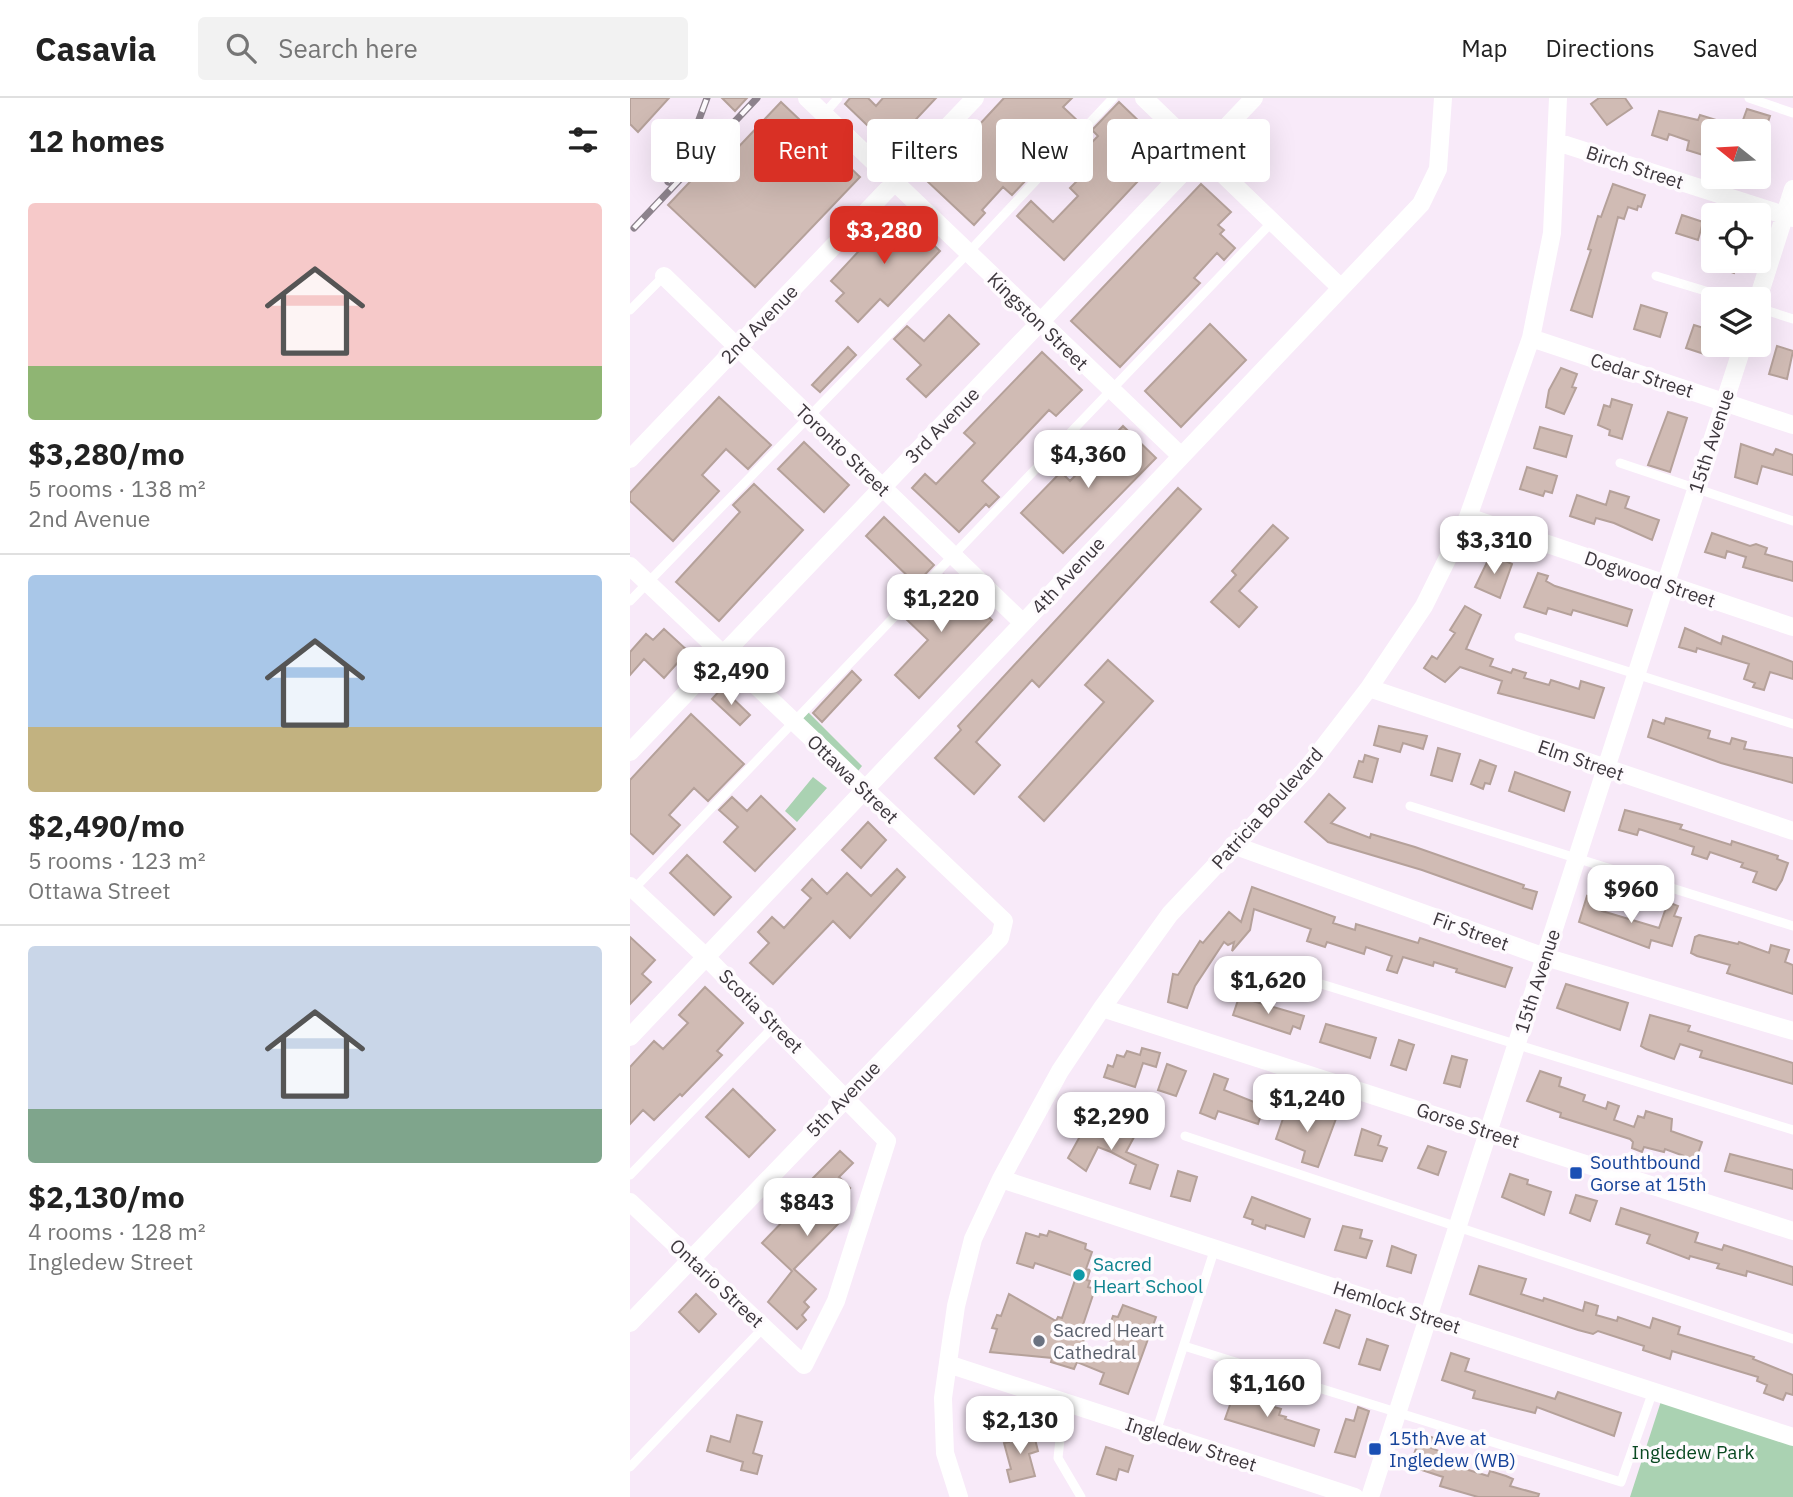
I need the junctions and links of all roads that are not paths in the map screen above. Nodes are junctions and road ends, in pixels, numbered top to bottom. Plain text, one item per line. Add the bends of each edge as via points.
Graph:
1 (807, 98) edge
2 (838, 98) edge
3 (975, 98) edge
4 (1113, 98) edge
5 (1144, 98) edge
6 (1254, 98) edge
7 (1443, 98) edge
8 (1558, 98) edge
9 (1749, 98) edge
10 (1793, 113) edge
11 (824, 114) junction
12 (955, 119) edge
13 (1165, 119) edge
14 (1234, 119) edge
15 (1557, 142) junction
16 (867, 155) edge
17 (895, 182) joint
18 (1174, 182) edge
19 (1230, 182) edge
20 (1793, 188) edge
21 (1789, 217) edge
22 (1272, 222) junction
23 (968, 253) junction
24 (664, 276) joint
25 (1656, 276) dead end
26 (1340, 287) junction
27 (1763, 287) edge
28 (1701, 290) edge
29 (630, 310) edge
30 (1771, 311) edge
31 (1793, 319) edge
32 (1040, 323) junction
33 (1531, 338) junction
34 (737, 347) junction
35 (1739, 357) edge
36 (1112, 391) junction
37 (1724, 402) junction
38 (810, 417) junction
39 (1793, 425) edge
40 (1180, 455) junction
41 (630, 459) edge
42 (1620, 463) dead end
43 (882, 488) junction
44 (1696, 488) junction
45 (1468, 517) junction
46 (1793, 521) edge
47 (951, 554) junction
48 (630, 566) edge
49 (648, 583) junction
50 (1665, 585) junction
51 (630, 601) edge
52 (1023, 623) junction
53 (1793, 627) edge
54 (1519, 637) dead end
55 (724, 654) junction
56 (1636, 675) junction
57 (1369, 688) junction
58 (792, 722) junction
59 (1793, 724) edge
60 (630, 752) edge
61 (1605, 768) junction
62 (864, 791) junction
63 (1410, 806) dead end
64 (1793, 831) edge
65 (1233, 845) junction
66 (1577, 858) junction
67 (631, 890) edge
68 (1793, 926) edge
69 (1000, 938) joint
70 (706, 957) junction
71 (1545, 957) junction
72 (1260, 965) dead end
73 (1102, 1008) junction
74 (775, 1025) junction
75 (1793, 1031) edge
76 (630, 1037) edge
77 (1516, 1046) junction
78 (846, 1096) junction
79 (1793, 1130) edge
80 (1488, 1132) junction
81 (1185, 1136) dead end
82 (630, 1175) edge
83 (1001, 1179) junction
84 (630, 1202) edge
85 (1457, 1228) junction
86 (1793, 1231) edge
87 (1215, 1248) junction
88 (691, 1259) junction
89 (1428, 1317) junction
90 (630, 1323) edge
91 (764, 1327) junction
92 (1793, 1339) edge
93 (1184, 1346) junction
94 (948, 1364) junction
95 (804, 1365) joint
96 (1653, 1391) junction
97 (1064, 1402) junction
98 (1397, 1412) junction
99 (1156, 1432) junction
100 (1793, 1437) edge
101 (630, 1467) edge
102 (959, 1497) edge
103 (1081, 1497) edge
104 (1355, 1497) edge
105 (1370, 1497) edge

1 - 11 street, Kingston Street
2 - 11 lane
3 - 12 street, 2nd Avenue
4 - 23 lane
5 - 13 street
6 - 14 street, 3rd Avenue
7 - 26 street, 4th Avenue via 1438,169 1420,204
8 - 15 street, Patricia Boulevard
9 - 10 lane
11 - 16 street, Kingston Street
15 - 21 street, Birch Street
15 - 33 street, Patricia Boulevard via 1552,233
17 - 23 street, Kingston Street
17 - 34 street, 2nd Avenue
18 - 32 street, 3rd Avenue
19 - 22 street
20 - 21 street
21 - 27 street
22 - 26 street
22 - 36 lane
23 - 32 street, Kingston Street
23 - 38 lane
24 - 29 lane
24 - 34 street, Toronto Street
25 - 28 lane
26 - 40 street, 4th Avenue
30 - 31 lane
32 - 36 street, Kingston Street
32 - 43 street, 3rd Avenue
33 - 37 street, Cedar Street
33 - 45 street, Patricia Boulevard
34 - 38 street, Toronto Street
34 - 41 street, 2nd Avenue
35 - 37 street, 15th Avenue
36 - 40 street, Kingston Street
36 - 47 lane
37 - 39 street, Cedar Street
37 - 44 street, 15th Avenue
38 - 43 street, Toronto Street
38 - 49 lane
40 - 52 street, 4th Avenue
42 - 44 lane
43 - 47 street, Toronto Street
43 - 55 street, 3rd Avenue
44 - 46 lane
44 - 50 street, 15th Avenue
45 - 50 street, Dogwood Street
45 - 57 street, Patricia Boulevard via 1424,606
47 - 52 street, Toronto Street
47 - 58 lane
48 - 49 street, Ottawa Street
49 - 51 lane
49 - 55 street, Ottawa Street
50 - 53 street, Dogwood Street
50 - 56 street, 15th Avenue
52 - 62 street, 4th Avenue
54 - 56 lane
55 - 58 street, Ottawa Street
55 - 60 street, 3rd Avenue
56 - 59 lane
56 - 61 street, 15th Avenue
57 - 61 street, Elm Street
57 - 65 street, Patricia Boulevard via 1308,767
58 - 62 street, Ottawa Street
58 - 67 lane
61 - 64 street, Elm Street
61 - 66 street, 15th Avenue
62 - 69 street, Ottawa Street via 1004,921
62 - 70 street, 4th Avenue
63 - 66 lane
65 - 71 street, Fir Street
65 - 73 street, Patricia Boulevard via 1170,914
66 - 68 lane
66 - 71 street, 15th Avenue
67 - 70 street, Scotia Street
69 - 78 street, 5th Avenue
70 - 74 street, Scotia Street
70 - 76 street, 4th Avenue
71 - 75 street, Fir Street
71 - 77 street, 15th Avenue
72 - 77 lane
73 - 80 street, Gorse Street
73 - 83 street, Patricia Boulevard via 1060,1071
74 - 78 street, Scotia Street
74 - 82 lane
77 - 79 lane
77 - 80 street, 15th Avenue
78 - 88 street, 5th Avenue
78 - 95 street, Scotia Street via 887,1141 836,1301
80 - 85 street, 15th Avenue
80 - 86 street, Gorse Street
81 - 85 lane
83 - 87 street, Hemlock Street
83 - 94 street, Patricia Boulevard via 973,1239 956,1306
84 - 88 street, Ontario Street
85 - 89 street, 15th Avenue
85 - 92 lane
87 - 89 street, Hemlock Street
87 - 93 lane
88 - 90 street, 5th Avenue
88 - 91 street, Ontario Street
89 - 96 street, Hemlock Street
89 - 98 street, 15th Avenue
91 - 95 street, Ontario Street
91 - 101 lane
93 - 98 lane
93 - 99 lane
94 - 97 street, Ingledew Street
94 - 102 street, Patricia Boulevard via 942,1432
96 - 98 lane via 1621,1482
96 - 100 street, Hemlock Street
97 - 99 street, Ingledew Street
97 - 103 lane via 1058,1458
98 - 105 street, 15th Avenue
99 - 104 street, Ingledew Street

